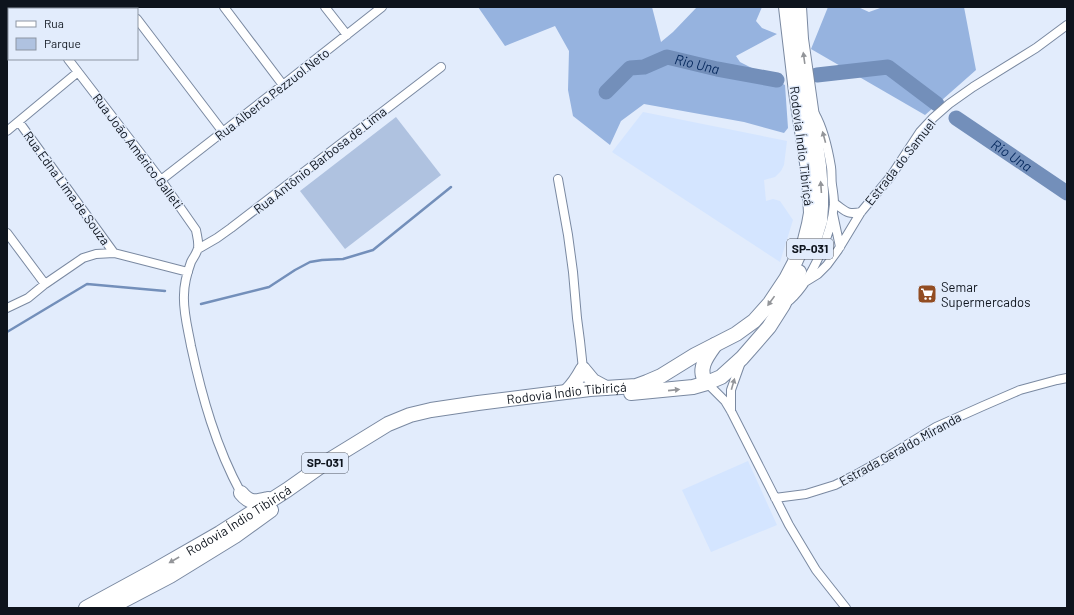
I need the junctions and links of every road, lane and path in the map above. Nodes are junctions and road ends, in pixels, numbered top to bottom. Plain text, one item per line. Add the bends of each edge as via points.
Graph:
1 (224, 7) edge
2 (325, 7) edge
3 (382, 7) edge
4 (786, 7) edge
5 (799, 7) edge
6 (138, 20) edge
7 (1067, 26) edge
8 (347, 35) junction
9 (69, 60) edge
10 (441, 67) dead end
11 (78, 72) junction
12 (283, 85) junction
13 (811, 107) junction
14 (19, 122) junction
15 (7, 131) edge
16 (223, 132) junction
17 (558, 179) dead end
18 (161, 180) junction
19 (833, 207) junction
20 (861, 212) junction
21 (7, 233) edge
22 (840, 246) junction
23 (198, 249) junction
24 (114, 253) junction
25 (188, 272) junction
26 (805, 282) junction
27 (45, 284) junction
28 (7, 308) edge
29 (781, 308) junction
30 (715, 344) junction
31 (742, 358) junction
32 (583, 369) junction
33 (1067, 378) edge
34 (707, 383) junction
35 (607, 388) junction
36 (567, 391) junction
37 (731, 411) junction
38 (286, 490) junction
39 (241, 493) junction
40 (775, 498) junction
41 (220, 533) junction
42 (86, 608) edge
43 (110, 608) edge
44 (846, 608) edge

1 - 12 street
2 - 8 street
3 - 8 street, Rua Alberto Pezzuol Neto
4 -> 30 highway, Rodovia Índio Tibiriçá / SP-031 via 809,176 809,224 796,260 770,303 754,321 736,334
13 -> 5 highway, Rodovia Índio Tibiriçá / SP-031
6 - 16 street
7 - 20 street, Estrada do Samuel via 973,87 933,118
8 - 12 street, Rua Alberto Pezzuol Neto
9 - 11 street, Rua João Américo Galleti
10 - 23 street, Rua Antônio Barbosa de Lima via 232,228
11 - 14 street
11 - 18 street, Rua João Américo Galleti
12 - 16 street, Rua Alberto Pezzuol Neto
19 -> 13 street via 831,168 825,137
29 -> 13 highway, Rodovia Índio Tibiriçá / SP-031 via 810,249 820,221 821,186
14 - 15 street
14 - 24 street, Rua Edna Lima de Souza
16 - 18 street, Rua Alberto Pezzuol Neto
17 - 32 street via 568,234
18 - 23 street, Rua João Américo Galleti via 196,230
19 - 20 street, Estrada do Samuel via 852,214
19 - 22 street
19 - 26 street via 826,239
20 - 22 street
21 - 27 street
22 - 26 street via 827,265
23 - 25 street
24 - 25 street
24 - 27 street via 83,258
25 - 39 street via 185,282 185,311 198,376 211,425
26 - 29 street via 794,297
27 - 28 street via 28,298
29 - 31 highway, Rodovia Índio Tibiriçá / SP-031 via 768,328
30 - 34 highway via 703,366 702,372
30 - 35 highway, Rodovia Índio Tibiriçá / SP-031 via 647,382 636,386
31 - 34 highway, Rodovia Índio Tibiriçá / SP-031 via 721,376
37 -> 31 street via 731,390
32 - 35 highway via 593,381
32 - 36 highway via 573,387
33 - 40 street, Estrada Geraldo Miranda via 1020,390 936,427 835,485 806,494
34 - 37 street
43 -> 34 highway, Rodovia Índio Tibiriçá / SP-031 via 170,576 235,536 328,470 378,438 399,428 421,420 459,414 687,388
35 - 36 highway, Rodovia Índio Tibiriçá / SP-031
36 - 38 highway, Rodovia Índio Tibiriçá / SP-031 via 410,415 366,436
37 - 40 street
38 - 39 highway via 259,502 249,501
38 - 41 highway, Rodovia Índio Tibiriçá / SP-031
39 - 41 highway via 240,511
40 - 44 street via 816,570
41 -> 42 highway, Rodovia Índio Tibiriçá / SP-031

